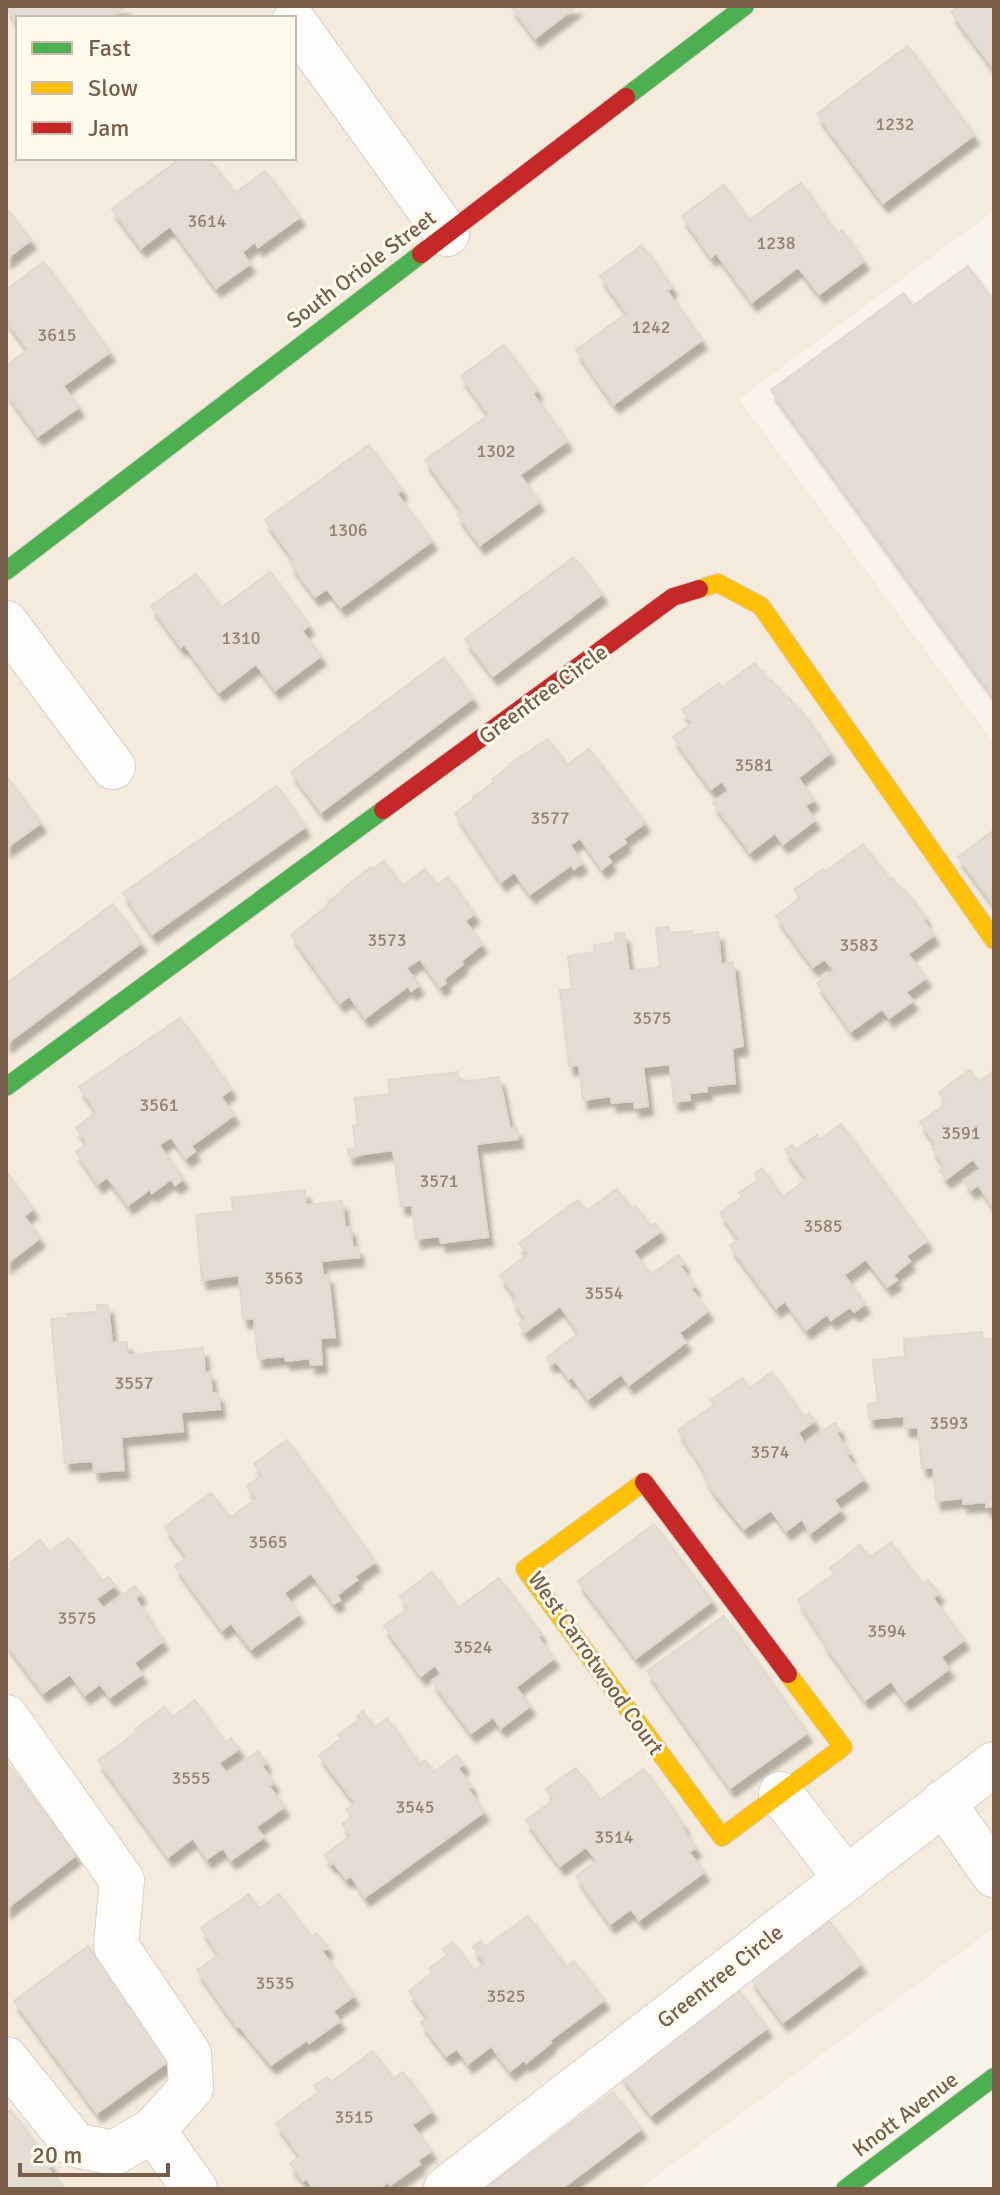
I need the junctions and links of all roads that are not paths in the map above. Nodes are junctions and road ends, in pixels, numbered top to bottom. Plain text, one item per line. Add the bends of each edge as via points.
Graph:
1 (745, 6) edge
2 (296, 26) edge
3 (447, 234) junction
4 (6, 571) edge
5 (6, 623) edge
6 (113, 767) dead end
7 (994, 940) edge
8 (6, 1087) edge
9 (6, 1717) edge
10 (994, 1764) edge
11 (781, 1794) junction
12 (943, 1802) junction
13 (994, 1875) edge
14 (846, 1878) junction
15 (6, 2059) edge
16 (994, 2077) edge
17 (153, 2130) junction
18 (195, 2189) edge
19 (446, 2189) edge
20 (845, 2189) edge

1 - 3 street, South Oriole Street
2 - 3 street
3 - 4 street, South Oriole Street
5 - 6 street
7 - 8 street, Greentree Circle via 761,606 718,583 673,597
9 - 17 street via 122,1880 116,1946 189,2054 191,2088
10 - 12 street, Greentree Circle
11 - 11 street, West Carrotwood Court via 843,1747 644,1482 525,1569 722,1837
11 - 14 street
12 - 13 street
12 - 14 street, Greentree Circle
14 - 19 street, Greentree Circle
15 - 17 street via 75,2145 114,2153
16 - 20 street, Knott Avenue
17 - 18 street

